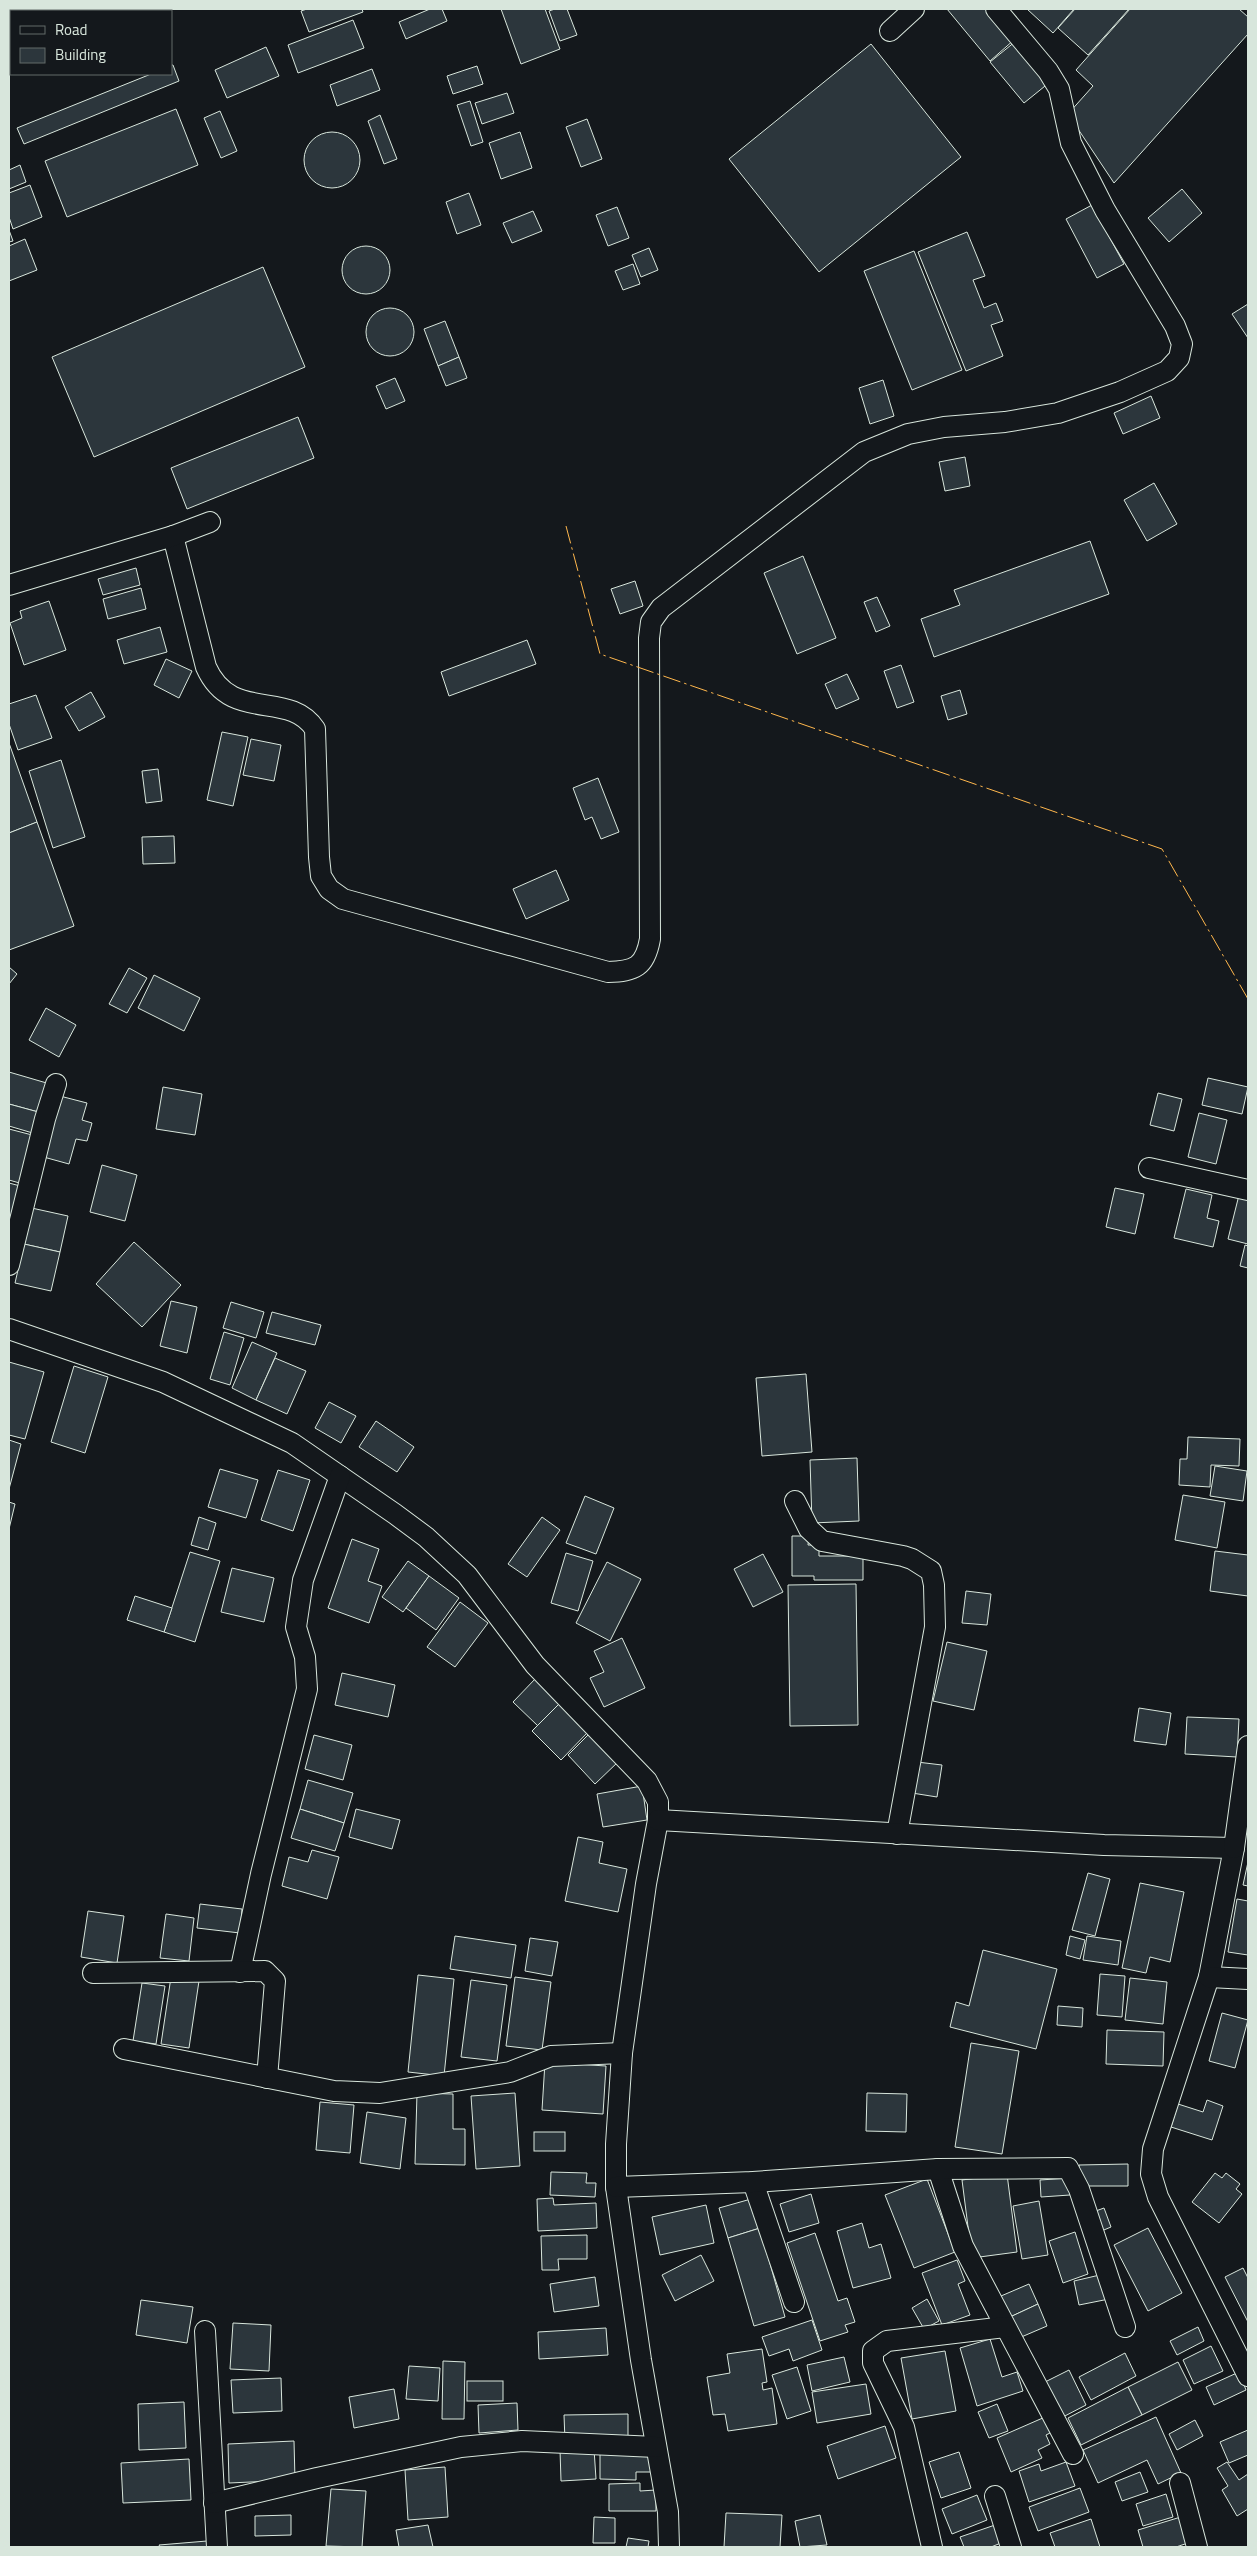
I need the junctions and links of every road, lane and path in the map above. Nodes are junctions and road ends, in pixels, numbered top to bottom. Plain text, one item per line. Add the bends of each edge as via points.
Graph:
1 (914, 9) edge
2 (996, 9) edge
3 (890, 31) dead end
4 (210, 522) dead end
5 (173, 536) junction
6 (9, 585) edge
7 (56, 1084) dead end
8 (1149, 1168) dead end
9 (1248, 1190) edge
10 (9, 1265) edge
11 (9, 1329) edge
12 (340, 1476) junction
13 (795, 1501) dead end
14 (1248, 1746) edge
15 (658, 1820) junction
16 (897, 1834) junction
17 (1234, 1848) junction
18 (240, 1972) junction
19 (93, 1973) dead end
20 (1209, 1978) junction
21 (1248, 1979) edge
22 (124, 2049) dead end
23 (622, 2053) junction
24 (267, 2078) junction
25 (938, 2169) junction
26 (753, 2182) junction
27 (616, 2187) junction
28 (794, 2302) dead end
29 (1125, 2327) dead end
30 (1005, 2328) junction
31 (205, 2331) dead end
32 (1248, 2376) edge
33 (656, 2447) junction
34 (1073, 2454) dead end
35 (1180, 2483) dead end
36 (995, 2496) dead end
37 (214, 2503) junction
38 (217, 2547) edge
39 (669, 2547) edge
40 (932, 2547) edge
41 (1011, 2547) edge
42 (1197, 2547) edge

1 - 3 street
2 - 5 street via 1059,89 1071,143 1105,210 1175,326 1182,344 1179,358 1167,371 1120,392 1058,413 908,434 864,452 661,608 651,622 649,638 650,939 640,965 628,971 608,972 388,913 344,899 329,889 321,876 318,857 315,729 309,720 297,714 245,702 224,694 212,682
4 - 5 street
5 - 6 street
7 - 10 street
8 - 9 street
11 - 12 street via 164,1382 292,1443
12 - 15 street via 426,1537 467,1575 535,1666 647,1780 658,1802
12 - 18 street via 303,1580 296,1627 305,1657 307,1690
13 - 16 street via 809,1529 822,1541 903,1556 931,1571 935,1627
14 - 17 street
15 - 16 street
15 - 23 street
16 - 17 street
17 - 20 street
18 - 19 street
18 - 24 street via 265,1971 275,1981
20 - 21 street
20 - 32 street via 1153,2149 1151,2174 1158,2197
22 - 24 street
23 - 24 street via 551,2056 510,2072 380,2093 334,2092
23 - 27 street
25 - 26 street
25 - 29 street via 1068,2168 1079,2189
25 - 30 street via 963,2246
26 - 27 street
26 - 28 street
27 - 33 street
30 - 34 street
30 - 40 street via 887,2341 874,2351 873,2363 904,2427
31 - 37 street
33 - 37 street via 522,2441 461,2447
33 - 39 street via 668,2512
35 - 42 street
36 - 41 street
37 - 38 street

